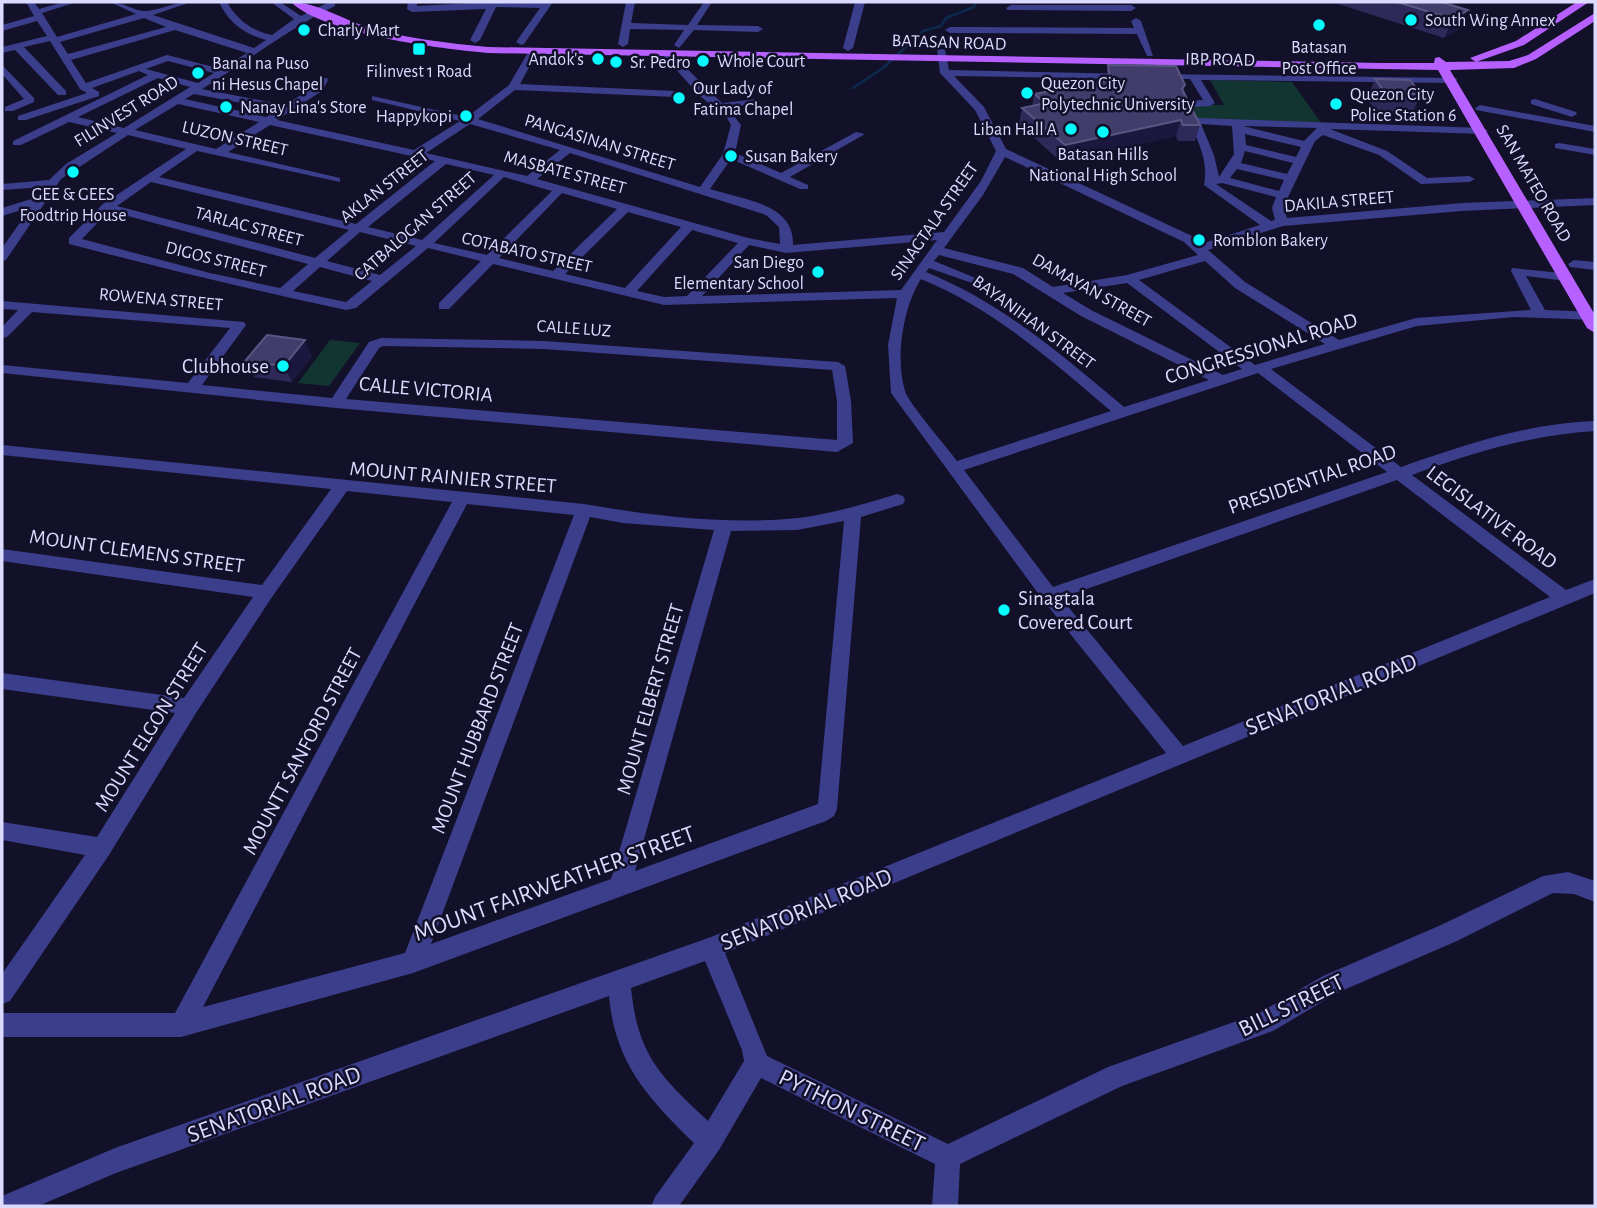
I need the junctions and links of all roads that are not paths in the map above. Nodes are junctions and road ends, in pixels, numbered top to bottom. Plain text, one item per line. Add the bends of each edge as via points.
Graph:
1 (74, 2) edge
2 (114, 2) edge
3 (187, 2) edge
4 (223, 2) edge
5 (275, 2) edge
6 (296, 2) edge
7 (413, 2) edge
8 (630, 2) edge
9 (708, 2) edge
10 (860, 2) edge
11 (1052, 2) edge
12 (1113, 2) edge
13 (1584, 2) edge
14 (331, 3) edge
15 (547, 3) edge
16 (493, 4) edge
17 (1011, 8) dead end
18 (35, 10) edge
19 (315, 11) junction
20 (1131, 11) edge
21 (1571, 11) junction
22 (147, 15) junction
23 (1595, 16) edge
24 (2, 17) edge
25 (301, 19) junction
26 (1042, 19) dead end
27 (625, 26) junction
28 (175, 27) junction
29 (2, 28) edge
30 (689, 28) junction
31 (758, 29) dead end
32 (950, 30) dead end
33 (54, 39) junction
34 (276, 39) junction
35 (475, 40) junction
36 (521, 42) junction
37 (623, 44) junction
38 (679, 45) junction
39 (17, 46) junction
40 (848, 48) junction
41 (2, 50) edge
42 (533, 51) junction
43 (255, 52) junction
44 (666, 53) junction
45 (941, 54) junction
46 (1167, 59) junction
47 (1321, 61) junction
48 (1045, 62) junction
49 (1148, 64) junction
50 (1510, 65) junction
51 (58, 67) junction
52 (1448, 67) junction
53 (2, 68) edge
54 (138, 68) junction
55 (222, 72) junction
56 (946, 73) junction
57 (1050, 74) junction
58 (156, 75) junction
59 (1136, 76) edge
60 (1175, 76) junction
61 (1194, 77) junction
62 (1333, 78) junction
63 (1478, 79) dead end
64 (323, 80) dead end
65 (84, 86) junction
66 (513, 87) junction
67 (195, 88) junction
68 (62, 93) dead end
69 (675, 94) dead end
70 (100, 97) junction
71 (376, 98) dead end
72 (174, 100) junction
73 (753, 101) dead end
74 (1535, 102) dead end
75 (5, 104) edge
76 (718, 107) junction
77 (284, 108) junction
78 (1480, 108) junction
79 (22, 118) junction
80 (67, 118) junction
81 (1547, 119) junction
82 (266, 120) junction
83 (468, 120) junction
84 (1193, 121) junction
85 (1595, 121) edge
86 (1576, 124) junction
87 (1238, 126) junction
88 (1322, 128) junction
89 (1595, 129) edge
90 (41, 130) junction
91 (126, 131) junction
92 (1483, 131) junction
93 (860, 134) dead end
94 (17, 143) dead end
95 (1307, 145) junction
96 (195, 147) junction
97 (1242, 147) junction
98 (1583, 148) junction
99 (568, 149) junction
100 (1002, 151) junction
101 (1595, 152) edge
102 (219, 153) junction
103 (416, 154) junction
104 (729, 154) junction
105 (444, 160) junction
106 (1301, 162) junction
107 (1236, 165) junction
108 (502, 173) junction
109 (783, 176) junction
110 (147, 178) junction
111 (1469, 178) dead end
112 (1293, 179) junction
113 (336, 180) dead end
114 (529, 180) junction
115 (1217, 181) junction
116 (53, 183) junction
117 (2, 187) edge
118 (804, 187) dead end
119 (561, 189) junction
120 (1434, 189) dead end
121 (703, 191) junction
122 (1283, 195) junction
123 (42, 199) junction
124 (1595, 202) edge
125 (1530, 204) junction
126 (626, 206) junction
127 (107, 207) junction
128 (1462, 208) junction
129 (2, 212) edge
130 (690, 224) junction
131 (1276, 224) junction
132 (356, 230) junction
133 (948, 234) junction
134 (746, 241) junction
135 (423, 246) junction
136 (786, 248) junction
137 (936, 250) junction
138 (1204, 252) junction
139 (2, 257) edge
140 (488, 261) junction
141 (317, 262) junction
142 (1595, 266) edge
143 (922, 268) junction
144 (1570, 270) junction
145 (555, 276) junction
146 (972, 279) dead end
147 (1129, 279) junction
148 (383, 280) junction
149 (1054, 291) junction
150 (282, 293) junction
151 (627, 294) junction
152 (905, 294) junction
153 (691, 300) junction
154 (1595, 300) edge
155 (2, 305) edge
156 (351, 305) joint
157 (444, 306) dead end
158 (29, 307) junction
159 (1540, 313) junction
160 (1593, 319) edge
161 (2, 334) edge
162 (1338, 346) junction
163 (2, 369) edge
164 (1256, 369) junction
165 (1223, 381) junction
166 (192, 388) junction
167 (337, 403) junction
168 (1122, 413) junction
169 (1595, 426) edge
170 (845, 443) joint
171 (2, 450) edge
172 (954, 468) junction
173 (1398, 473) junction
174 (341, 487) junction
175 (462, 498) junction
176 (897, 500) dead end
177 (584, 510) junction
178 (853, 514) junction
179 (724, 525) junction
180 (2, 555) edge
181 (1595, 586) edge
182 (265, 592) junction
183 (1049, 595) junction
184 (1564, 598) junction
185 (2, 681) edge
186 (189, 707) junction
187 (1181, 757) junction
188 (2, 831) edge
189 (102, 848) junction
190 (620, 886) junction
191 (1595, 892) edge
192 (711, 948) junction
193 (413, 962) junction
194 (619, 982) junction
195 (2, 993) edge
196 (2, 1025) edge
197 (181, 1025) junction
198 (756, 1063) junction
199 (710, 1141) junction
200 (948, 1157) junction
201 (8, 1206) edge
202 (663, 1206) edge
203 (945, 1206) edge

1 - 18 street
2 - 22 street
3 - 22 street
4 - 34 street via 253,34
5 - 25 street
6 - 19 main road, BATASAN ROAD
7 - 16 street via 412,9
8 - 27 street
9 - 30 street
10 - 40 street
11 - 12 street
13 - 21 main road, BATASAN ROAD
14 - 19 street, FILINVEST ROAD
14 - 35 main road, BATASAN ROAD via 399,30
15 - 16 street
15 - 36 street
16 - 35 street
17 - 20 street
18 - 24 street
18 - 29 street
18 - 33 street
19 - 25 street, FILINVEST ROAD
19 - 42 main road, BATASAN ROAD via 405,41
20 - 26 street
20 - 32 street
20 - 49 street
21 - 23 main road
21 - 52 main road, BATASAN ROAD via 1507,49
22 - 28 street
22 - 33 street
23 - 50 main road, BATASAN ROAD via 1532,57
25 - 34 street, FILINVEST ROAD
27 - 30 street
27 - 37 street
28 - 43 street
28 - 51 street
30 - 31 street
30 - 38 street
33 - 39 street
33 - 51 street
34 - 43 street, FILINVEST ROAD
35 - 36 main road, BATASAN ROAD
36 - 37 main road, BATASAN ROAD
37 - 38 main road, BATASAN ROAD
38 - 40 main road, BATASAN ROAD
39 - 41 street
39 - 51 street
40 - 45 main road, BATASAN ROAD
42 - 44 main road, BATASAN ROAD
42 - 66 street
43 - 55 street, FILINVEST ROAD
44 - 45 main road, BATASAN ROAD
44 - 76 street
45 - 48 main road, BATASAN ROAD
45 - 49 main road, BATASAN ROAD
45 - 56 street, SINAGTALA STREET
46 - 47 main road, BATASAN ROAD
46 - 47 main road, BATASAN ROAD via 1295,66
46 - 49 main road, BATASAN ROAD
46 - 60 main road
47 - 52 main road, BATASAN ROAD
47 - 62 main road
48 - 49 main road, BATASAN ROAD
48 - 57 main road
49 - 60 street, IBP ROAD
50 - 52 main road, BATASAN ROAD
50 - 63 main road
51 - 65 street
51 - 68 street
52 - 62 street, IBP ROAD
52 - 78 main road, SAN MATEO ROAD
52 - 92 main road, SAN MATEO ROAD
53 - 75 street via 30,100
54 - 55 street via 167,58
54 - 58 street
54 - 65 street
55 - 67 street, FILINVEST ROAD
56 - 57 street
56 - 100 street, SINAGTALA STREET via 980,109
57 - 59 street
58 - 67 street
58 - 70 street
60 - 61 street, IBP ROAD
61 - 62 street, IBP ROAD
61 - 84 street via 1210,103 1185,104
64 - 77 street via 318,89
65 - 70 street
66 - 69 street
66 - 83 street
67 - 72 street, FILINVEST ROAD
67 - 77 street
70 - 79 street
70 - 80 street
71 - 83 street, PANGASINAN STREET
72 - 82 street, MASBATE STREET
72 - 91 street, FILINVEST ROAD
73 - 76 street
74 - 85 street
75 - 79 street
76 - 104 street via 736,125
77 - 82 street
78 - 81 street
78 - 125 main road, SAN MATEO ROAD
79 - 90 street
80 - 90 street
80 - 91 street, LUZON STREET
81 - 86 street
81 - 98 street via 1557,141
82 - 102 street
82 - 103 street, MASBATE STREET
83 - 99 street, PANGASINAN STREET
83 - 103 street
84 - 87 street
84 - 115 street
86 - 89 street
86 - 98 street
87 - 88 street
87 - 95 street
87 - 97 street
88 - 92 street
88 - 95 street
88 - 111 street via 1383,153 1425,182
90 - 94 street
91 - 96 street, LUZON STREET
91 - 116 street, FILINVEST ROAD via 70,166
92 - 125 main road, SAN MATEO ROAD
93 - 109 street
95 - 106 street
96 - 102 street, LUZON STREET
96 - 110 street
97 - 106 street
97 - 107 street
98 - 101 street
99 - 114 street
99 - 121 street, PANGASINAN STREET
100 - 133 street, SINAGTALA STREET via 994,170
100 - 138 street via 1188,239
102 - 113 street, LUZON STREET
103 - 105 street, MASBATE STREET
104 - 109 street
104 - 121 street
105 - 108 street, MASBATE STREET
105 - 132 street, AKLAN STREET
106 - 112 street
107 - 112 street
107 - 115 street
108 - 114 street, MASBATE STREET
108 - 135 street, CATBALOGAN STREET
109 - 118 street
110 - 127 street
110 - 132 street, COTABATO STREET
112 - 122 street
114 - 119 street, MASBATE STREET
115 - 122 street
115 - 131 street via 1210,185
116 - 117 street
116 - 123 street, FILINVEST ROAD
119 - 126 street, MASBATE STREET
119 - 140 street
120 - 128 street
121 - 136 street, PANGASINAN STREET via 779,218 789,233
122 - 131 street
123 - 129 street
123 - 139 street, FILINVEST ROAD
124 - 125 street, DAKILA STREET
125 - 128 street, DAKILA STREET
125 - 144 main road, SAN MATEO ROAD
126 - 130 street, MASBATE STREET
126 - 145 street
127 - 141 street, TARLAC STREET
127 - 150 street, DIGOS STREET via 73,240
128 - 131 street, DAKILA STREET
130 - 134 street, MASBATE STREET
130 - 151 street
131 - 138 street, DAKILA STREET
132 - 135 street, COTABATO STREET
132 - 141 street, AKLAN STREET
133 - 136 street, MASBATE STREET
133 - 137 street, SINAGTALA STREET
134 - 136 street, MASBATE STREET
134 - 153 street
135 - 140 street, COTABATO STREET
135 - 148 street, CATBALOGAN STREET
137 - 143 street, SINAGTALA STREET
137 - 149 street, DAMAYAN STREET via 1018,271
138 - 147 street, DAKILA STREET
138 - 162 street via 1240,285
140 - 145 street, COTABATO STREET
140 - 157 street
141 - 148 street, TARLAC STREET
141 - 150 street, AKLAN STREET
142 - 144 street
143 - 146 street
143 - 152 street, SINAGTALA STREET
143 - 168 street, BAYANIHAN STREET via 1033,340
144 - 154 main road, SAN MATEO ROAD
144 - 159 street via 1517,271
144 - 160 main road, SAN MATEO ROAD
145 - 151 street, COTABATO STREET
147 - 149 street, DAKILA STREET
147 - 164 street, LEGISLATIVE ROAD
148 - 156 street, CATBALOGAN STREET
149 - 165 street, DAMAYAN STREET via 1086,313
150 - 156 street, DIGOS STREET
151 - 153 street, COTABATO STREET via 664,301
152 - 153 street, COTABATO STREET
152 - 172 street, SINAGTALA STREET via 896,331 898,393
155 - 158 street, ROWENA STREET
158 - 161 street
158 - 166 street, ROWENA STREET via 239,325
159 - 160 street, CONGRESSIONAL ROAD
159 - 162 street, CONGRESSIONAL ROAD via 1462,315 1416,322
162 - 164 street, CONGRESSIONAL ROAD
163 - 166 street, CALLE VICTORIA
164 - 165 street, CONGRESSIONAL ROAD
164 - 173 street, LEGISLATIVE ROAD
165 - 168 street, CONGRESSIONAL ROAD
166 - 167 street, CALLE VICTORIA
167 - 170 street, CALLE VICTORIA via 837,447
167 - 170 street, CALLE LUZ via 374,345 381,342 544,345 840,368
168 - 172 street, CONGRESSIONAL ROAD
169 - 173 street, PRESIDENTIAL ROAD via 1523,434
171 - 174 street, MOUNT RAINIER STREET
172 - 183 street, SINAGTALA STREET
173 - 183 street, PRESIDENTIAL ROAD
173 - 184 street, LEGISLATIVE ROAD
174 - 175 street, MOUNT RAINIER STREET
174 - 182 street, MOUNT ELGON STREET
175 - 177 street, MOUNT RAINIER STREET
175 - 197 street, MOUNTT SANFORD STREET
176 - 178 street, MOUNT RAINIER STREET
177 - 179 street, MOUNT RAINIER STREET
177 - 193 street, MOUNT HUBBARD STREET
178 - 179 street, MOUNT RAINIER STREET via 797,524
178 - 190 street, MOUNT FAIRWEATHER STREET via 827,809
179 - 190 street, MOUNT ELBERT STREET
180 - 182 street, MOUNT CLEMENS STREET
181 - 184 street, SENATORIAL ROAD
182 - 186 street, MOUNT ELGON STREET
183 - 187 street, SINAGTALA STREET
184 - 187 street, SENATORIAL ROAD
185 - 186 street
186 - 189 street, MOUNT ELGON STREET
187 - 192 street, SENATORIAL ROAD
188 - 189 street
189 - 195 street, MOUNT ELGON STREET
190 - 193 street, MOUNT FAIRWEATHER STREET
191 - 200 street, BILL STREET via 1565,881 1551,883 1331,984 1265,1023 1117,1076
192 - 194 street, SENATORIAL ROAD
192 - 198 street
193 - 197 street, MOUNT FAIRWEATHER STREET
194 - 199 street via 623,1020 633,1052 660,1091
194 - 201 street, SENATORIAL ROAD via 115,1161
196 - 197 street, MOUNT FAIRWEATHER STREET
198 - 199 street
198 - 200 street, PYTHON STREET
199 - 202 street
200 - 203 street

